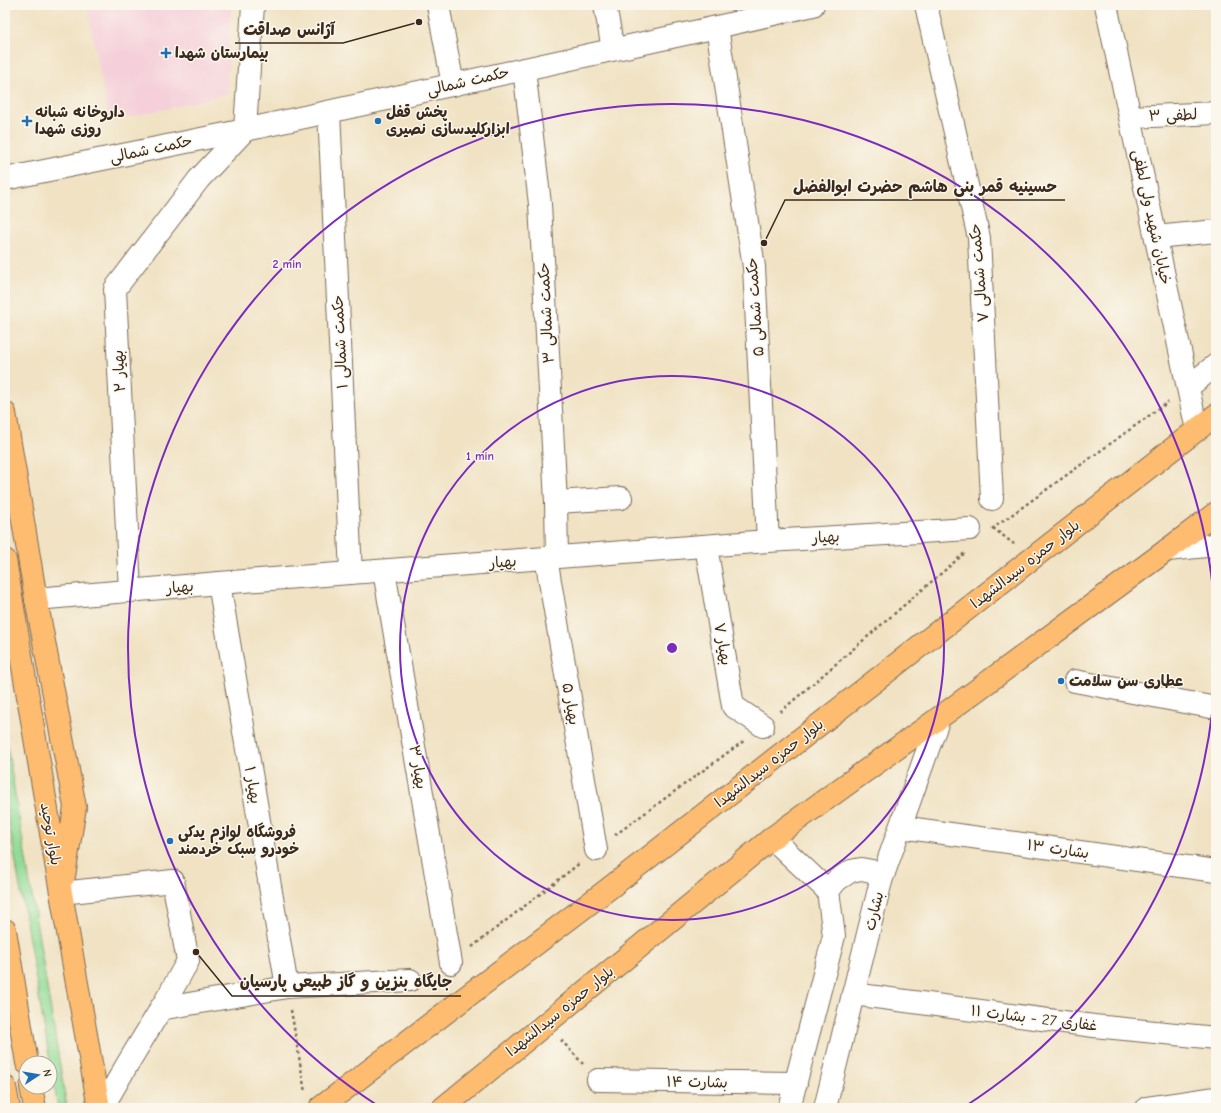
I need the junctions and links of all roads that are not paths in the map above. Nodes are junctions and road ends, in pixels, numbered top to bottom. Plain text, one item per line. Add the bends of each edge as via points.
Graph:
1 (253, 5) edge
2 (438, 5) edge
3 (605, 5) edge
4 (813, 5) edge
5 (926, 5) edge
6 (1106, 5) edge
7 (718, 27) junction
8 (613, 49) junction
9 (524, 69) junction
10 (453, 85) junction
11 (328, 112) junction
12 (1216, 113) edge
13 (1131, 117) junction
14 (245, 130) junction
15 (5, 179) edge
16 (1216, 231) edge
17 (1156, 237) junction
18 (1216, 365) edge
19 (1188, 387) junction
20 (5, 413) edge
21 (1216, 415) edge
22 (1197, 430) junction
23 (621, 498) dead end
24 (992, 499) dead end
25 (556, 502) junction
26 (1216, 513) edge
27 (975, 537) road end
28 (768, 540) junction
29 (1216, 545) edge
30 (706, 546) junction
31 (1167, 550) junction
32 (552, 558) junction
33 (5, 560) edge
34 (384, 571) junction
35 (351, 573) junction
36 (219, 583) junction
37 (130, 591) junction
38 (36, 599) junction
39 (1074, 681) dead end
40 (1216, 708) edge
41 (939, 718) junction
42 (763, 726) road end
43 (901, 827) junction
44 (772, 838) junction
45 (596, 850) road end
46 (1216, 871) edge
47 (881, 881) junction
48 (828, 891) junction
49 (61, 893) junction
50 (5, 930) edge
51 (451, 963) road end
52 (410, 980) dead end
53 (287, 987) junction
54 (853, 994) junction
55 (160, 1009) junction
56 (1216, 1038) edge
57 (26, 1055) edge
58 (598, 1080) road end
59 (796, 1083) junction
60 (5, 1087) edge
61 (32, 1095) edge
62 (1216, 1098) edge
63 (9, 1108) edge
64 (34, 1108) edge
65 (100, 1108) edge
66 (320, 1108) edge
67 (443, 1108) edge
68 (789, 1108) edge
69 (825, 1108) edge
70 (1147, 1108) edge

1 - 14 street
2 - 10 street
3 - 8 street
4 - 7 street, حکمت شمالی
5 - 24 street, حکمت شمالی ۷ via 979,238
6 - 13 street, خیابان شهید ولی لطفی
7 - 8 street, حکمت شمالی
7 - 28 street, حکمت شمالی ۵ via 754,267
8 - 9 street, حکمت شمالی
9 - 10 street, حکمت شمالی
9 - 25 street, حکمت شمالی ۳ via 540,204
10 - 11 street, حکمت شمالی
11 - 14 street, حکمت شمالی
11 - 35 street, حکمت شمالی ۱
12 - 13 street, لطفی ۳
13 - 17 street, خیابان شهید ولی لطفی
14 - 15 street, حکمت شمالی
14 - 37 street, بهیار ۲ via 200,179 115,289
16 - 17 street
17 - 19 street, خیابان شهید ولی لطفی
18 - 19 street
19 - 22 street, خیابان شهید ولی لطفی
20 - 38 main road
21 - 22 main road, بلوار حمزه سیدالشهدا
22 - 66 main road, بلوار حمزه سیدالشهدا via 607,890
23 - 25 street
25 - 32 street, حکمت شمالی ۳
26 - 31 main road, بلوار حمزه سیدالشهدا
27 - 28 street, بهیار
28 - 30 street, بهیار
29 - 31 street
30 - 32 street, بهیار
30 - 42 street, بهیار ۷ via 733,706
31 - 41 main road, بلوار حمزه سیدالشهدا
32 - 34 street, بهیار
32 - 45 street, بهیار ۵
33 - 49 main road, بلوار توحید
34 - 35 street, بهیار
34 - 51 street, بهیار ۳
35 - 36 street, بهیار
36 - 37 street, بهیار
36 - 53 street, بهیار ۱
37 - 38 street, بهیار
38 - 49 main road via 75,807
39 - 40 street
41 - 43 street, بشارت
41 - 44 main road, بلوار حمزه سیدالشهدا
43 - 46 street, بشارت ۱۳
43 - 47 street, بشارت
44 - 48 street
44 - 67 main road, بلوار حمزه سیدالشهدا
47 - 48 street via 872,871 861,869 851,871 837,880
47 - 54 street, بشارت
48 - 59 street via 834,936
49 - 55 street via 173,881 188,961
49 - 65 main road, بلوار توحید
50 - 57 main road
52 - 53 street
53 - 55 street
54 - 56 street, غفاری 27 - بشارت ۱۱ via 1094,1026
54 - 69 street, بشارت
55 - 65 street
58 - 59 street, بشارت ۱۴
59 - 68 street
60 - 63 main road
61 - 64 main road
62 - 70 street

